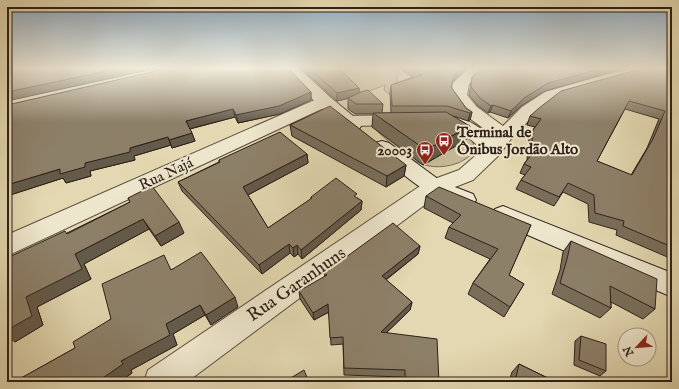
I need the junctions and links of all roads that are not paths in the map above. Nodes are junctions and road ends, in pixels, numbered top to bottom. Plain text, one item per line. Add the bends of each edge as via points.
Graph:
1 (309, 86) edge
2 (460, 86) edge
3 (581, 86) edge
4 (324, 102) junction
5 (348, 121) junction
6 (498, 143) junction
7 (434, 188) junction
8 (7, 246) edge
9 (672, 284) edge
10 (160, 382) edge

1 - 4 street
2 - 6 street via 459,95
3 - 6 street, Rua Garanhuns via 551,95 528,111
4 - 5 street
4 - 8 street, Rua Najá
5 - 6 street via 445,120
5 - 7 street
6 - 7 street, Rua Garanhuns via 466,175
7 - 9 street
7 - 10 street, Rua Garanhuns

